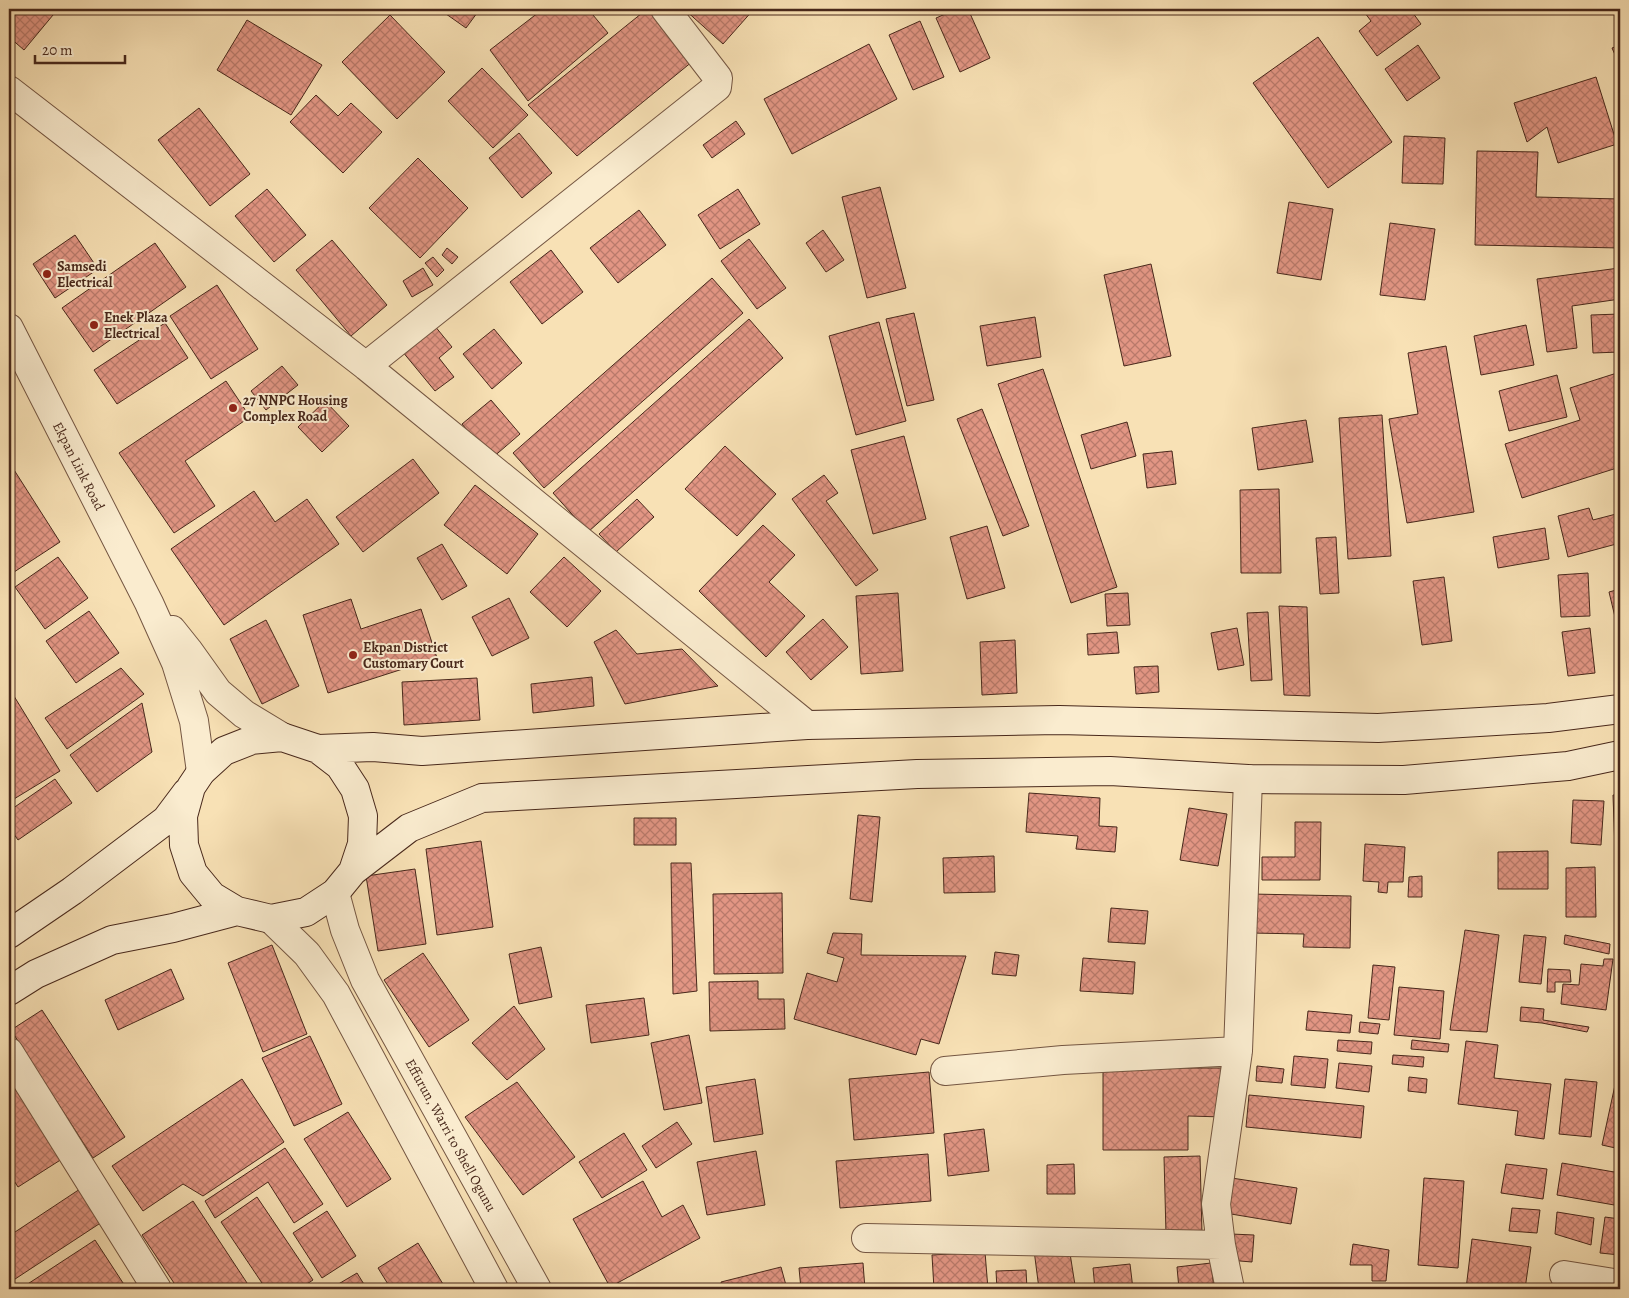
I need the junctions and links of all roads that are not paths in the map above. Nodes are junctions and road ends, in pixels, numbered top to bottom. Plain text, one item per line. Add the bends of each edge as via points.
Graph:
1 (665, 9) edge
2 (9, 90) edge
3 (9, 328) edge
4 (366, 366) junction
5 (149, 603) junction
6 (1620, 709) edge
7 (806, 725) junction
8 (282, 737) junction
9 (318, 749) junction
10 (1620, 755) edge
11 (1248, 779) junction
12 (196, 780) junction
13 (353, 871) junction
14 (335, 894) junction
15 (237, 912) junction
16 (271, 919) junction
17 (9, 934) edge
18 (9, 991) edge
19 (1238, 1051) junction
20 (9, 1052) edge
21 (945, 1071) dead end
22 (866, 1238) dead end
23 (1221, 1245) junction
24 (1564, 1275) dead end
25 (1620, 1284) edge
26 (158, 1289) edge
27 (494, 1289) edge
28 (537, 1289) edge
29 (1230, 1289) edge

1 - 4 street via 718,78 717,86
2 - 4 street
3 - 5 street, Ekpan Link Road
4 - 7 street
5 - 8 street via 218,692 244,714
5 - 12 street via 176,663 194,721
6 - 7 street via 1548,718 1378,728 1059,720
7 - 9 street via 422,751 373,747
8 - 9 street
8 - 12 street via 252,740 224,751
9 - 13 street via 340,766 355,789 363,816 362,844
10 - 11 street via 1568,766 1404,780
11 - 13 street via 1110,771 917,774 482,798 408,828
11 - 19 street
12 - 15 street via 183,816 184,845 193,873 212,896
12 - 17 street via 166,820
13 - 14 street
14 - 16 street via 306,912
14 - 28 street, Effurun, Warri to Shell Ogunu via 345,930 366,980
15 - 16 street
15 - 18 street via 112,940 36,974
16 - 27 street via 307,954 336,994
19 - 21 street via 1063,1060
19 - 23 street via 1216,1204
20 - 26 street
22 - 23 street
23 - 29 street
24 - 25 street

